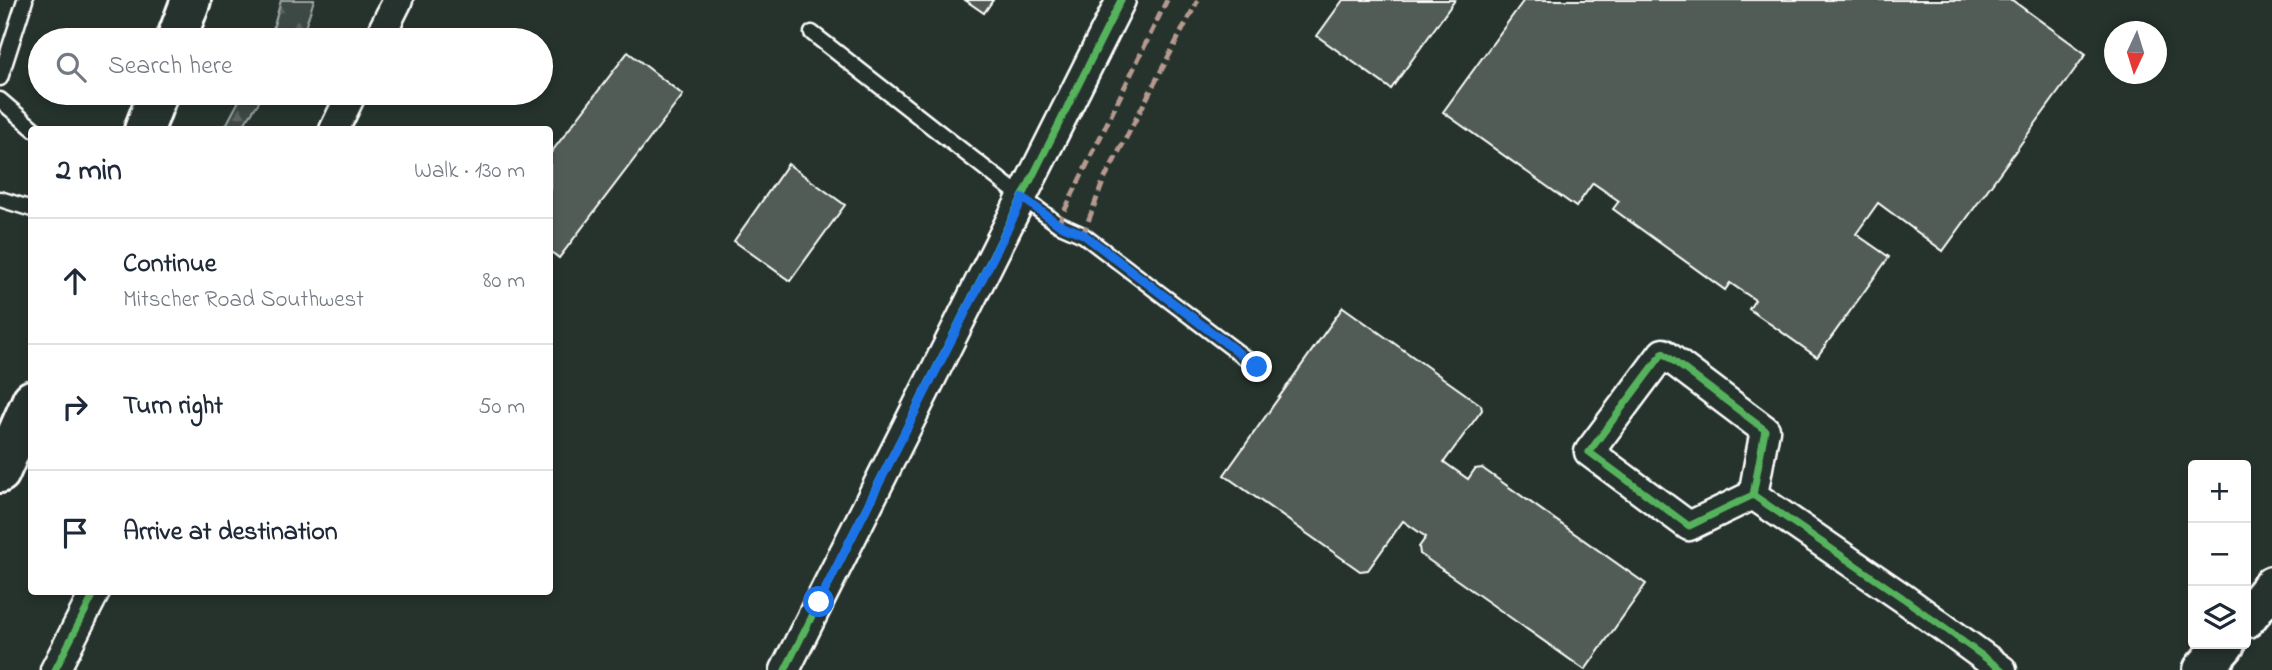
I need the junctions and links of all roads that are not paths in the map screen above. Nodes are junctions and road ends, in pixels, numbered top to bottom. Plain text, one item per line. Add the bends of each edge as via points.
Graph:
1 (25, 0) edge
2 (191, 0) edge
3 (398, 0) edge
4 (1121, 0) edge
5 (180, 28) edge
6 (384, 28) edge
7 (811, 33) dead end
8 (0, 78) edge
9 (0, 100) edge
10 (153, 105) edge
11 (346, 105) edge
12 (30, 126) edge
13 (146, 126) edge
14 (336, 126) edge
15 (1023, 198) junction
16 (0, 200) edge
17 (28, 208) edge
18 (1257, 367) dead end
19 (28, 409) edge
20 (0, 473) edge
21 (1753, 495) junction
22 (2272, 586) edge
23 (94, 595) edge
24 (2251, 612) edge
25 (2221, 649) edge
26 (788, 669) edge
27 (55, 670) edge
28 (2002, 670) edge
29 (2203, 670) edge

1 - 8 lane
2 - 5 main road
3 - 6 street
4 - 15 street
7 - 15 lane
9 - 12 lane
10 - 13 main road
11 - 14 street
15 - 18 lane via 1058,224 1083,234
15 - 26 street
16 - 17 lane
19 - 20 main road
21 - 21 street via 1765,430 1662,353 1589,452 1689,526
21 - 28 street
22 - 24 main road
23 - 27 street
25 - 29 main road

